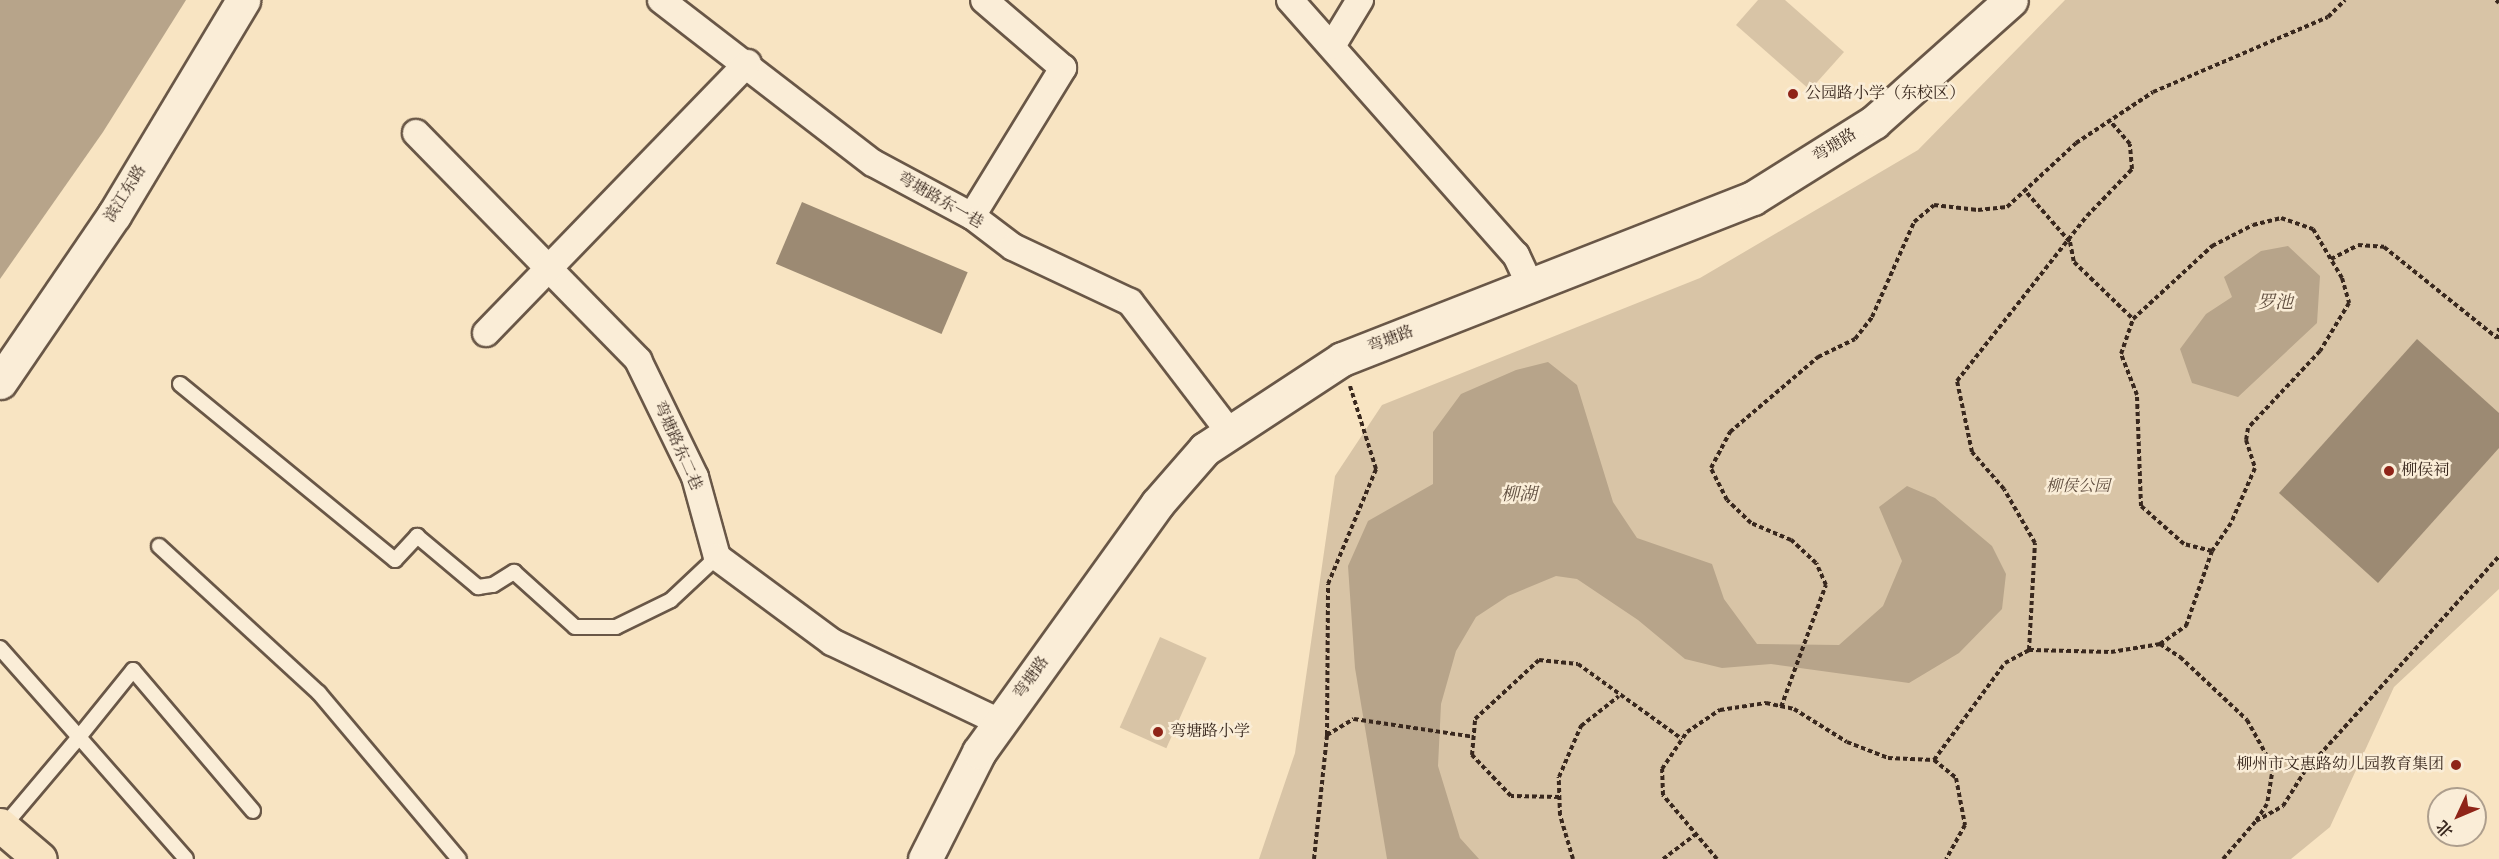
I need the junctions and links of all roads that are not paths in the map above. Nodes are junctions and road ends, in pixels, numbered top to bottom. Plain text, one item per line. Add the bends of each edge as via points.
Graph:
1 (243, 0) edge
2 (661, 0) edge
3 (984, 0) edge
4 (1290, 0) edge
5 (1360, 0) edge
6 (2011, 0) edge
7 (1332, 46) junction
8 (748, 63) junction
9 (416, 133) dead end
10 (972, 216) junction
11 (548, 270) junction
12 (1531, 287) junction
13 (486, 333) dead end
14 (0, 382) edge
15 (180, 384) dead end
16 (1230, 433) junction
17 (159, 546) dead end
18 (717, 558) junction
19 (0, 648) edge
20 (1000, 722) junction
21 (79, 737) junction
22 (253, 811) dead end
23 (1, 826) edge
24 (40, 859) edge
25 (186, 859) edge
26 (459, 859) edge
27 (925, 859) edge

1 - 14 street, 滨江东路 via 114,215
2 - 8 street, 弯塘路东一巷
3 - 10 street via 1063,68
4 - 7 street
5 - 7 street
6 - 12 street, 弯塘路 via 1874,122 1753,198
7 - 12 street via 1516,255
8 - 10 street, 弯塘路东一巷 via 873,163
8 - 11 street
9 - 11 street, 弯塘路东二巷
10 - 16 street, 弯塘路东一巷 via 1013,247 1130,302
11 - 13 street
11 - 18 street, 弯塘路东二巷 via 638,360 694,477
12 - 16 street, 弯塘路 via 1342,359
15 - 18 lane via 395,560 417,536 478,587 493,585 514,572 575,627 616,627 671,600
16 - 20 street, 弯塘路 via 1205,449 1157,504
17 - 26 lane via 319,693
18 - 20 street via 832,642
19 - 21 lane
20 - 27 street, 弯塘路 via 979,752
21 - 22 lane via 133,670
21 - 23 lane
21 - 25 lane
23 - 24 main road

